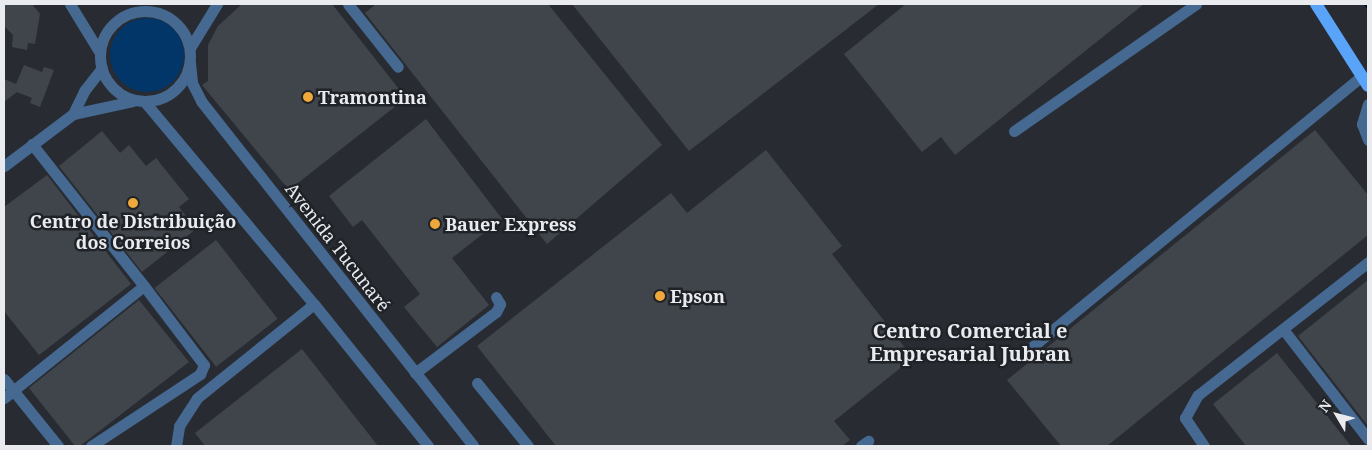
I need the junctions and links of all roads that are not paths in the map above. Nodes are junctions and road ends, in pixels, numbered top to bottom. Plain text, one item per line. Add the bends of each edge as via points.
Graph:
1 (70, 4) edge
2 (164, 4) edge
3 (215, 4) edge
4 (348, 4) edge
5 (1196, 4) edge
6 (1316, 4) edge
7 (132, 7) edge
8 (151, 10) junction
9 (190, 48) junction
10 (100, 53) junction
11 (190, 63) junction
12 (398, 67) dead end
13 (102, 68) junction
14 (1365, 81) edge
15 (138, 100) junction
16 (1368, 104) edge
17 (73, 114) junction
18 (1014, 131) dead end
19 (1368, 140) edge
20 (32, 144) junction
21 (4, 166) edge
22 (1368, 262) edge
23 (144, 286) junction
24 (496, 297) dead end
25 (314, 304) junction
26 (1284, 329) junction
27 (1021, 356) dead end
28 (415, 373) junction
29 (4, 379) edge
30 (477, 383) dead end
31 (13, 391) junction
32 (4, 398) edge
33 (1368, 439) edge
34 (58, 446) edge
35 (91, 446) edge
36 (176, 446) edge
37 (428, 446) edge
38 (473, 446) edge
39 (528, 446) edge
40 (1204, 446) edge

1 - 10 street
2 - 8 street
3 - 9 street
4 - 12 street
5 - 18 street
6 - 14 main road
7 - 8 street
7 - 10 street via 111,26
8 - 9 street via 177,23
9 - 11 street
10 - 13 street
11 - 15 street via 176,89 163,97
11 - 28 street, Avenida Tucunaré via 192,83 202,102
13 - 15 street via 108,82
13 - 17 street via 84,91
14 - 27 street
15 - 17 street
15 - 25 street
16 - 19 street via 1362,124
17 - 20 street
20 - 21 street
20 - 23 street
22 - 26 street
23 - 31 street
23 - 35 street via 204,365 200,374
24 - 28 street via 500,304 496,312
25 - 36 street via 197,398 179,426
25 - 37 street
26 - 33 street
26 - 40 street via 1198,395 1188,408 1185,418
28 - 38 street, Avenida Tucunaré
29 - 31 street
30 - 39 street
31 - 32 street
31 - 34 street

